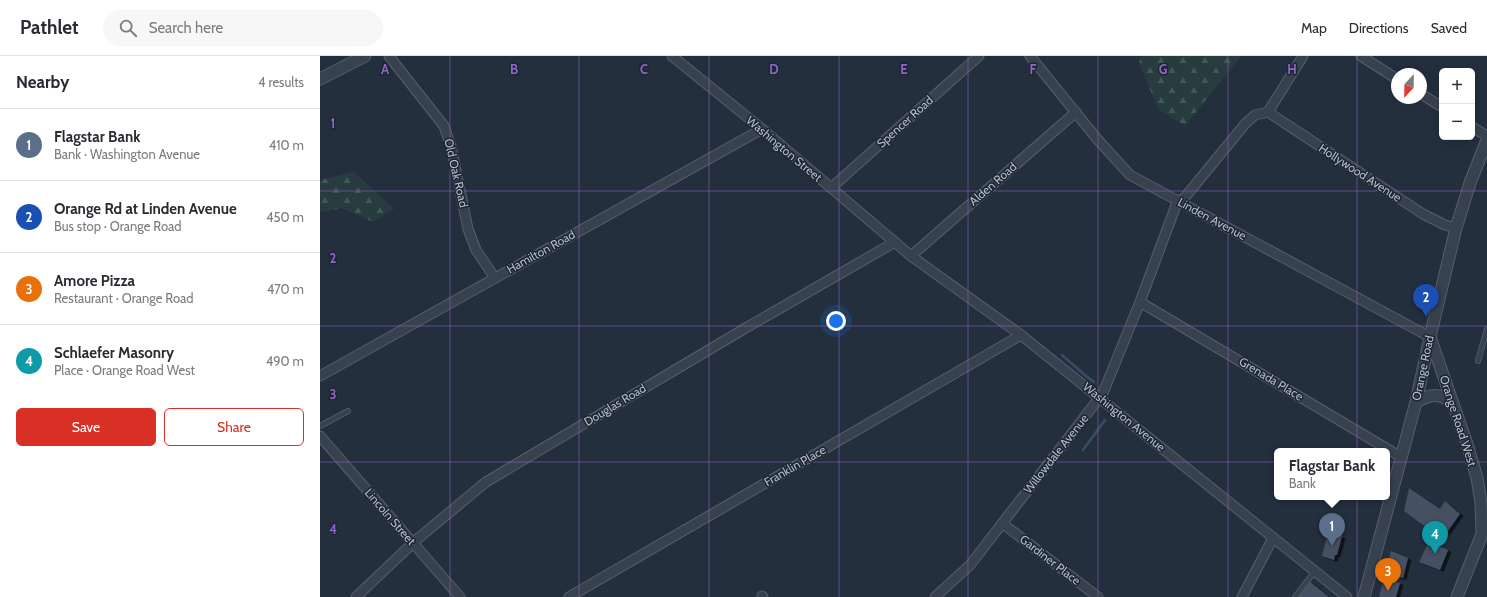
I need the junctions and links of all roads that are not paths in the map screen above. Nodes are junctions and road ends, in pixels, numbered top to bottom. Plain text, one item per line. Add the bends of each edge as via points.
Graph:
1 (389, 56) edge
2 (672, 56) edge
3 (979, 56) edge
4 (1030, 56) edge
5 (1303, 56) edge
6 (1361, 56) edge
7 (361, 57) edge
8 (1391, 75) edge
9 (320, 80) edge
10 (1427, 98) edge
11 (1439, 105) edge
12 (1076, 112) junction
13 (1268, 112) junction
14 (762, 129) junction
15 (1475, 129) edge
16 (1487, 136) edge
17 (1487, 140) edge
18 (831, 188) junction
19 (1180, 201) junction
20 (1456, 228) junction
21 (896, 242) junction
22 (911, 256) junction
23 (495, 278) junction
24 (1140, 302) junction
25 (1487, 329) edge
26 (1021, 335) junction
27 (1430, 337) junction
28 (1478, 361) dead end
29 (320, 376) edge
30 (1099, 397) junction
31 (1416, 402) junction
32 (1454, 405) junction
33 (348, 411) dead end
34 (320, 426) edge
35 (320, 436) edge
36 (1386, 448) edge
37 (1390, 450) edge
38 (1401, 457) junction
39 (1390, 499) edge
40 (1390, 500) edge
41 (1002, 524) junction
42 (1273, 538) junction
43 (413, 543) junction
44 (1314, 571) junction
45 (356, 597) edge
46 (460, 597) edge
47 (569, 597) edge
48 (934, 597) edge
49 (1098, 597) edge
50 (1242, 597) edge
51 (1295, 597) edge
52 (1347, 597) edge
53 (1364, 597) edge
54 (1457, 597) edge

1 - 23 street, Old Oak Road via 444,126 451,146 468,229 476,250
2 - 14 street, Washington Street
3 - 18 street, Spencer Road
4 - 12 street, Linden Avenue
5 - 13 street
6 - 8 street
7 - 9 street
10 - 11 street
12 - 19 street, Linden Avenue via 1130,175
12 - 22 street, Alden Road
13 - 19 street, Willowdale Avenue via 1255,115 1245,124
13 - 20 street, Hollywood Avenue via 1423,214
14 - 18 street, Washington Street
14 - 23 street, Hamilton Road
15 - 16 street
17 - 20 street, Orange Road
18 - 21 street, Washington Street
19 - 24 street, Willowdale Avenue
19 - 27 street, Linden Avenue
20 - 27 street, Orange Road
21 - 22 street, Washington Avenue
21 - 43 street, Douglas Road via 486,482
22 - 26 street, Washington Avenue
23 - 29 street, Hamilton Road
24 - 30 street, Willowdale Avenue via 1103,393
24 - 36 street, Grenada Place
25 - 28 lane
26 - 30 street, Washington Avenue
26 - 47 street, Franklin Place
27 - 31 street, Orange Road
27 - 32 street, Orange Road West
30 - 41 street, Willowdale Avenue
30 - 42 street, Washington Avenue
31 - 32 street via 1432,395 1444,396
31 - 38 street, Orange Road
32 - 54 street, Orange Road West via 1477,478 1482,534
33 - 34 lane
35 - 43 street, Lincoln Street
37 - 38 street, Grenada Place
38 - 39 street, Orange Road
40 - 53 street, Orange Road
41 - 48 street, Willowdale Avenue via 970,565
41 - 49 street, Gardiner Place
42 - 44 street, Washington Avenue
42 - 50 street
43 - 45 street, Douglas Road
43 - 46 street, Lincoln Street
44 - 51 lane
44 - 52 street, Washington Avenue

